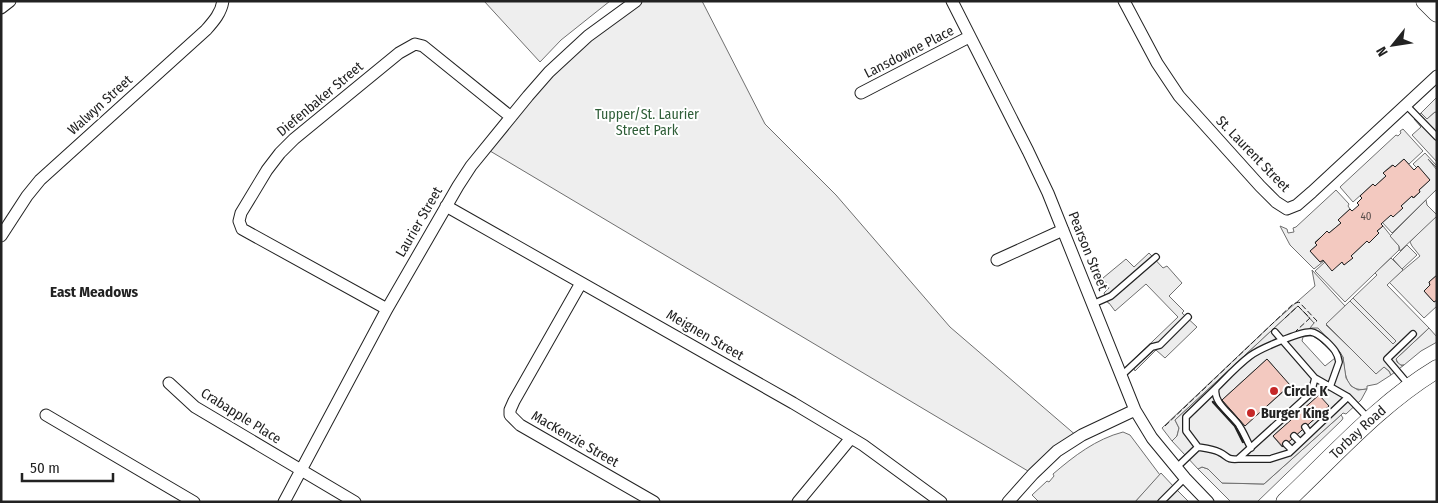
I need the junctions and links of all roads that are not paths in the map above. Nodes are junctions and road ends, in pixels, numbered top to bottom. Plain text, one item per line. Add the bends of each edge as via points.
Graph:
1 (10, 1) edge
2 (222, 1) edge
3 (636, 1) edge
4 (952, 1) edge
5 (1124, 1) edge
6 (1425, 1) edge
7 (1, 8) edge
8 (1437, 13) edge
9 (970, 37) junction
10 (1436, 79) edge
11 (862, 93) dead end
12 (1406, 105) junction
13 (511, 117) junction
14 (1437, 137) edge
15 (446, 206) junction
16 (1063, 230) junction
17 (1, 236) edge
18 (1156, 257) dead end
19 (997, 260) dead end
20 (582, 283) junction
21 (1092, 304) junction
22 (387, 309) junction
23 (1188, 317) dead end
24 (1275, 332) dead end
25 (1413, 334) dead end
26 (1283, 341) junction
27 (1437, 370) edge
28 (1121, 376) junction
29 (1315, 378) junction
30 (169, 383) dead end
31 (1410, 386) junction
32 (1330, 387) junction
33 (1216, 388) junction
34 (1311, 393) junction
35 (1348, 397) junction
36 (1316, 398) dead end
37 (1135, 410) junction
38 (46, 415) dead end
39 (1314, 419) dead end
40 (1370, 421) junction
41 (1319, 424) junction
42 (1304, 427) dead end
43 (1309, 433) junction
44 (1294, 436) dead end
45 (851, 438) junction
46 (1300, 442) junction
47 (1286, 444) dead end
48 (1198, 447) junction
49 (1251, 448) junction
50 (1292, 450) junction
51 (1238, 459) junction
52 (1176, 468) junction
53 (302, 471) junction
54 (1185, 478) junction
55 (194, 502) edge
56 (284, 502) edge
57 (355, 502) edge
58 (654, 502) edge
59 (798, 502) edge
60 (941, 502) edge
61 (1008, 502) edge
62 (1161, 502) edge
63 (1208, 502) edge
64 (1286, 502) edge

1 - 7 street
2 - 17 street, Walwyn Street via 222,8 206,30 40,180
3 - 13 street, Laurier Street via 571,50
4 - 9 street, Pearson Street
5 - 12 street, St. Laurent Street via 1157,63 1179,96 1260,186 1287,209 1312,192
6 - 8 main road
9 - 11 street, Lansdowne Place
9 - 16 street, Pearson Street via 1028,151
10 - 12 street, St. Laurent Street
12 - 14 lane
13 - 15 street, Laurier Street via 471,166
13 - 22 street, Diefenbaker Street via 423,46 415,44 399,53 294,139 267,170 240,213 242,229
15 - 20 street, Meignen Street
15 - 22 street, Laurier Street
16 - 19 street
16 - 21 street, Pearson Street
18 - 21 lane via 1111,296
20 - 45 street, Meignen Street
20 - 58 street, MacKenzie Street via 514,401 510,415 520,425
21 - 28 street, Pearson Street
22 - 53 street, Laurier Street
23 - 28 lane via 1160,345 1152,347
24 - 26 lane
25 - 31 lane via 1387,359
26 - 29 lane
26 - 32 lane via 1314,333 1335,350 1338,362
26 - 33 lane via 1250,356
27 - 31 main road, Torbay Road
28 - 37 street, Pearson Street
29 - 32 lane
29 - 34 lane
30 - 53 street, Crabapple Place via 195,407
31 - 40 main road, Torbay Road
32 - 35 lane
33 - 48 lane via 1186,417 1186,431
33 - 49 lane via 1217,399 1239,425
34 - 36 lane
34 - 49 lane via 1303,405
35 - 40 lane
35 - 41 lane via 1327,412
37 - 52 street, Pearson Street
37 - 61 street via 1082,434 1056,451
38 - 55 street
39 - 41 lane
40 - 64 main road, Torbay Road
41 - 43 lane
42 - 43 lane
43 - 46 lane
44 - 46 lane
45 - 59 street
45 - 60 street, Meignen Street
46 - 50 lane
47 - 50 lane
48 - 51 lane
48 - 52 lane
49 - 51 lane
50 - 51 lane via 1270,459
52 - 54 street, Pearson Street
53 - 56 street, Laurier Street
53 - 57 street, Crabapple Place
54 - 62 lane
54 - 63 street, Pearson Street

